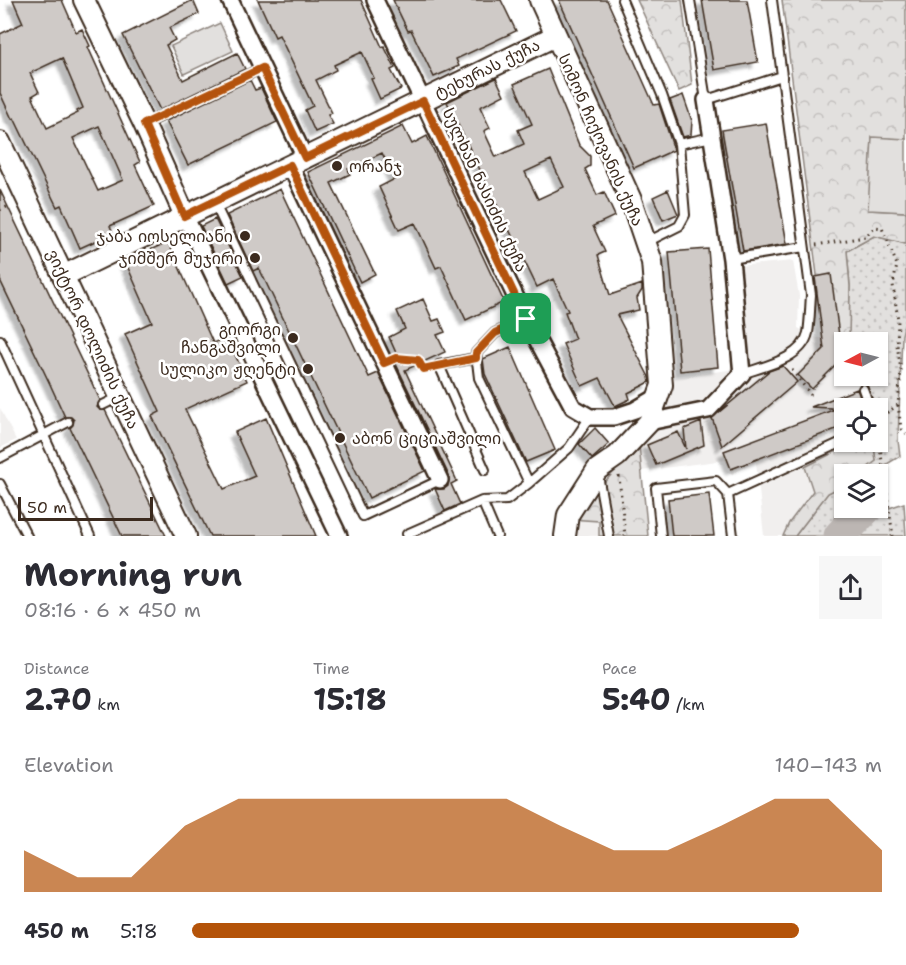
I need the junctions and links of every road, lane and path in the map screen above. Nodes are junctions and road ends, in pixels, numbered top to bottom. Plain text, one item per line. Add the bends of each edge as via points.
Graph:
1 (84, 0) edge
2 (230, 0) edge
3 (375, 0) edge
4 (540, 0) edge
5 (622, 0) edge
6 (690, 0) edge
7 (772, 0) edge
8 (555, 36) junction
9 (262, 68) junction
10 (782, 76) junction
11 (706, 100) junction
12 (423, 101) junction
13 (144, 124) junction
14 (712, 137) junction
15 (0, 142) edge
16 (678, 144) junction
17 (298, 161) junction
18 (214, 202) junction
19 (14, 204) dead end
20 (0, 210) edge
21 (184, 216) junction
22 (645, 243) junction
23 (804, 248) junction
24 (731, 259) junction
25 (63, 276) junction
26 (526, 319) junction
27 (0, 340) edge
28 (785, 357) junction
29 (476, 358) junction
30 (384, 363) junction
31 (439, 365) junction
32 (742, 374) junction
33 (863, 389) dead end
34 (811, 395) dead end
35 (659, 396) junction
36 (866, 398) edge
37 (898, 405) junction
38 (888, 412) edge
39 (590, 417) junction
40 (649, 422) junction
41 (68, 423) dead end
42 (906, 434) edge
43 (43, 435) junction
44 (834, 446) edge
45 (881, 452) edge
46 (617, 456) junction
47 (0, 458) edge
48 (485, 470) dead end
49 (597, 470) junction
50 (440, 480) joint
51 (529, 483) junction
52 (0, 484) edge
53 (728, 494) junction
54 (482, 501) junction
55 (4, 502) edge
56 (27, 536) edge
57 (90, 536) edge
58 (186, 536) edge
59 (339, 536) edge
60 (408, 536) edge
61 (497, 536) edge
62 (565, 536) edge
63 (609, 536) edge
64 (625, 536) edge
65 (661, 536) edge
66 (733, 536) edge
67 (894, 536) edge

1 - 13 street
2 - 9 street
3 - 12 street, სულხან ნასიძის ქუჩა
4 - 8 street, სიმონ ჩიქოვანის ქუჩა
5 - 16 lane
6 - 11 lane
7 - 10 lane
8 - 12 street, ტეხურას ქუჩა
8 - 22 street, სიმონ ჩიქოვანის ქუჩა via 632,200
9 - 13 lane
9 - 17 street
10 - 11 lane
10 - 23 lane
11 - 14 street
12 - 17 street, ტეხურას ქუჩა
12 - 26 street, სულხან ნასიძის ქუჩა
13 - 21 street
14 - 16 lane
14 - 24 street
15 - 25 street, ვიქტორ დოლიძის ქუჩა
16 - 22 lane via 685,215 679,226
17 - 18 street, ტეხურას ქუჩა
17 - 30 street
18 - 21 street, ტეხურას ქუჩა
18 - 50 lane via 363,516
19 - 20 path
21 - 25 street, ტეხურას ქუჩა
21 - 59 street
22 - 35 street, სიმონ ჩიქოვანის ქუჩა via 652,262 662,385
23 - 24 lane
23 - 28 lane via 811,295 808,335 797,351
23 - 37 path via 865,237 874,227 882,228 897,265 893,285 901,370
24 - 32 street
25 - 58 street, ვიქტორ დოლიძის ქუჩა via 112,401
26 - 29 lane via 495,333 476,353
26 - 39 street, სულხან ნასიძის ქუჩა via 573,406
27 - 43 lane
28 - 32 lane
28 - 34 path
29 - 31 lane
29 - 51 lane via 479,378
30 - 31 path via 396,358 418,360 423,369
30 - 50 street
31 - 48 lane
32 - 40 street via 708,410
33 - 36 lane
35 - 39 street via 614,417
35 - 40 street, სიმონ ჩიქოვანის ქუჩა
37 - 38 path
37 - 42 path via 901,428
39 - 51 lane via 568,448
40 - 46 street, სიმონ ჩიქოვანის ქუჩა
41 - 43 lane
43 - 47 lane
43 - 57 lane
44 - 53 lane
45 - 67 path
46 - 49 street, სიმონ ჩიქოვანის ქუჩა
46 - 64 path
49 - 62 street, სიმონ ჩიქოვანის ქუჩა via 568,515
49 - 63 lane
51 - 54 lane via 507,500
52 - 55 lane
53 - 65 lane via 716,481 656,488
53 - 66 lane
54 - 60 lane
54 - 61 lane
55 - 56 lane

